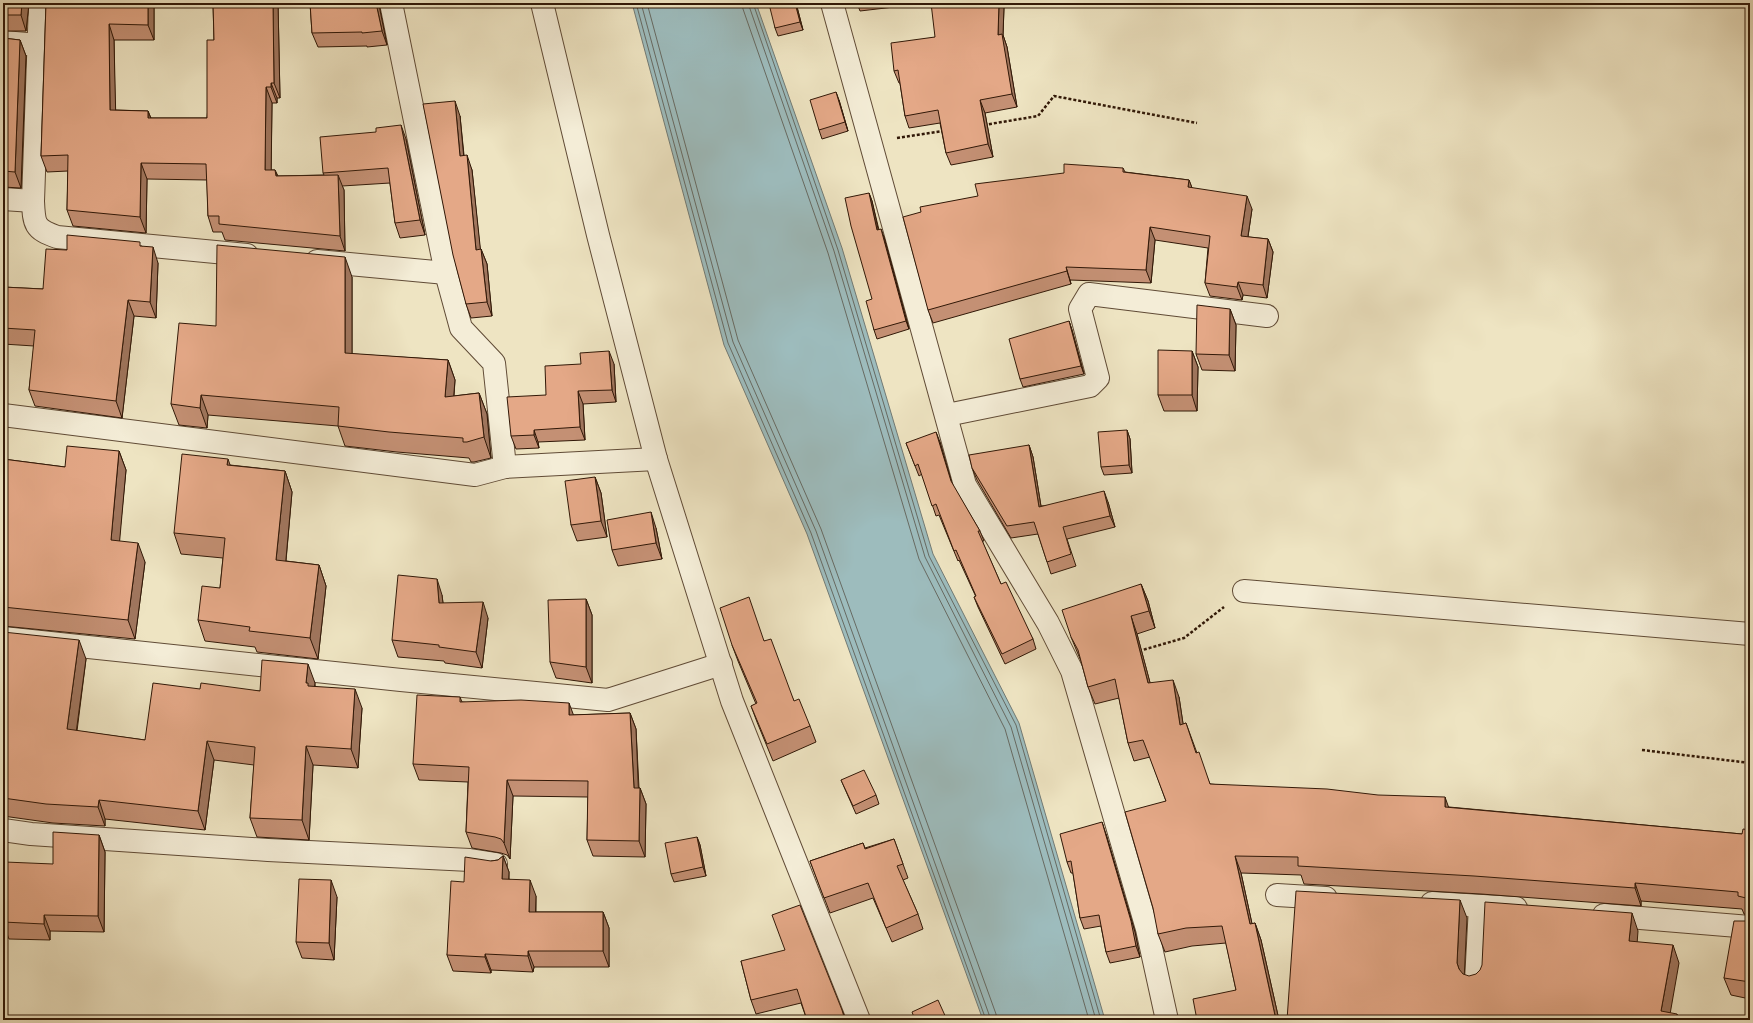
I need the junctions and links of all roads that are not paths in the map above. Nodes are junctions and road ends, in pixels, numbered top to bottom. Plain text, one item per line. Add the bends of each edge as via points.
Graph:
1 (40, 3) edge
2 (391, 3) edge
3 (542, 3) edge
4 (832, 3) edge
5 (3, 42) edge
6 (39, 45) junction
7 (3, 199) edge
8 (33, 201) junction
9 (263, 256) edge
10 (295, 259) edge
11 (446, 273) junction
12 (1267, 316) dead end
13 (3, 415) edge
14 (947, 415) junction
15 (656, 459) junction
16 (506, 467) junction
17 (1244, 591) road end
18 (1750, 634) edge
19 (3, 638) edge
20 (721, 664) junction
21 (3, 830) edge
22 (499, 865) edge
23 (1276, 896) dead end
24 (1347, 899) edge
25 (1410, 902) edge
26 (1480, 906) junction
27 (1536, 910) edge
28 (1584, 914) edge
29 (1750, 927) edge
30 (1476, 980) edge
31 (859, 1020) edge
32 (1166, 1020) edge

1 - 6 street
2 - 11 street
3 - 15 street
4 - 14 street
5 - 6 street
6 - 8 street
7 - 8 street
8 - 9 street via 34,221 43,232 57,237
10 - 11 street
11 - 16 street via 461,328 494,363
12 - 14 street via 1089,294 1080,309 1098,378 1090,386
13 - 16 street via 475,475
14 - 32 street via 965,485 1048,623 1072,671 1147,929
15 - 16 street
15 - 20 street
17 - 18 street
19 - 20 street via 393,680 608,700
20 - 31 street via 732,701
21 - 22 street via 260,849 470,860
23 - 24 street
25 - 26 street
26 - 27 street
26 - 30 street
28 - 29 street

